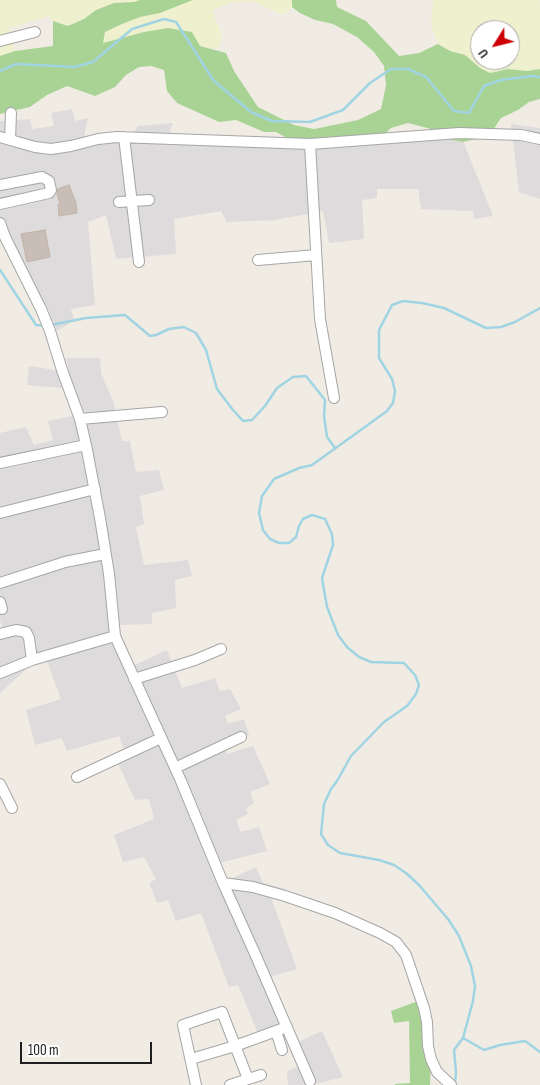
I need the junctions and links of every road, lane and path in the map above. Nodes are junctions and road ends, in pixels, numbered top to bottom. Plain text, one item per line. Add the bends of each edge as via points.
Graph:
1 (35, 32) dead end
2 (0, 41) edge
3 (11, 113) dead end
4 (124, 137) junction
5 (5, 139) edge
6 (540, 139) edge
7 (310, 144) junction
8 (0, 185) edge
9 (149, 200) dead end
10 (132, 201) junction
11 (119, 202) dead end
12 (0, 204) edge
13 (0, 223) edge
14 (316, 255) junction
15 (258, 260) dead end
16 (139, 262) dead end
17 (334, 398) dead end
18 (162, 412) dead end
19 (80, 419) junction
20 (86, 445) junction
21 (0, 463) edge
22 (95, 489) junction
23 (0, 513) edge
24 (105, 554) junction
25 (0, 584) edge
26 (0, 634) edge
27 (115, 636) junction
28 (221, 649) dead end
29 (32, 660) junction
30 (0, 673) edge
31 (134, 679) junction
32 (161, 738) junction
33 (241, 738) dead end
34 (175, 768) junction
35 (77, 777) dead end
36 (0, 784) edge
37 (12, 808) dead end
38 (222, 883) junction
39 (287, 1026) junction
40 (276, 1031) junction
41 (235, 1046) junction
42 (282, 1050) dead end
43 (191, 1059) junction
44 (261, 1075) dead end
45 (248, 1079) junction
46 (310, 1081) dead end
47 (196, 1085) edge
48 (230, 1085) edge
49 (451, 1085) edge

1 - 2 street
3 - 5 street
4 - 5 street via 51,149
4 - 7 street
4 - 10 street
6 - 7 street via 521,135 459,133
7 - 14 street
8 - 12 street via 42,177 47,179 51,190
9 - 10 street
10 - 11 street
10 - 16 street
13 - 19 street via 41,308
14 - 15 street
14 - 17 street via 320,319
18 - 19 street
19 - 20 street
20 - 21 street
20 - 22 street
22 - 23 street
22 - 24 street
24 - 25 street via 65,562
24 - 27 street
26 - 29 street via 16,630 26,632
27 - 29 street
27 - 31 street
28 - 31 street
29 - 30 street
31 - 32 street
32 - 34 street
32 - 35 street
33 - 34 street
34 - 38 street
36 - 37 street
38 - 39 street
38 - 49 street via 285,896 335,914 396,942 406,955 424,1008 428,1046 437,1072
39 - 40 street
39 - 46 street
40 - 41 street
40 - 42 street
41 - 43 street
41 - 43 street via 222,1012 183,1025
41 - 45 street
43 - 47 street
44 - 45 street
45 - 48 street

